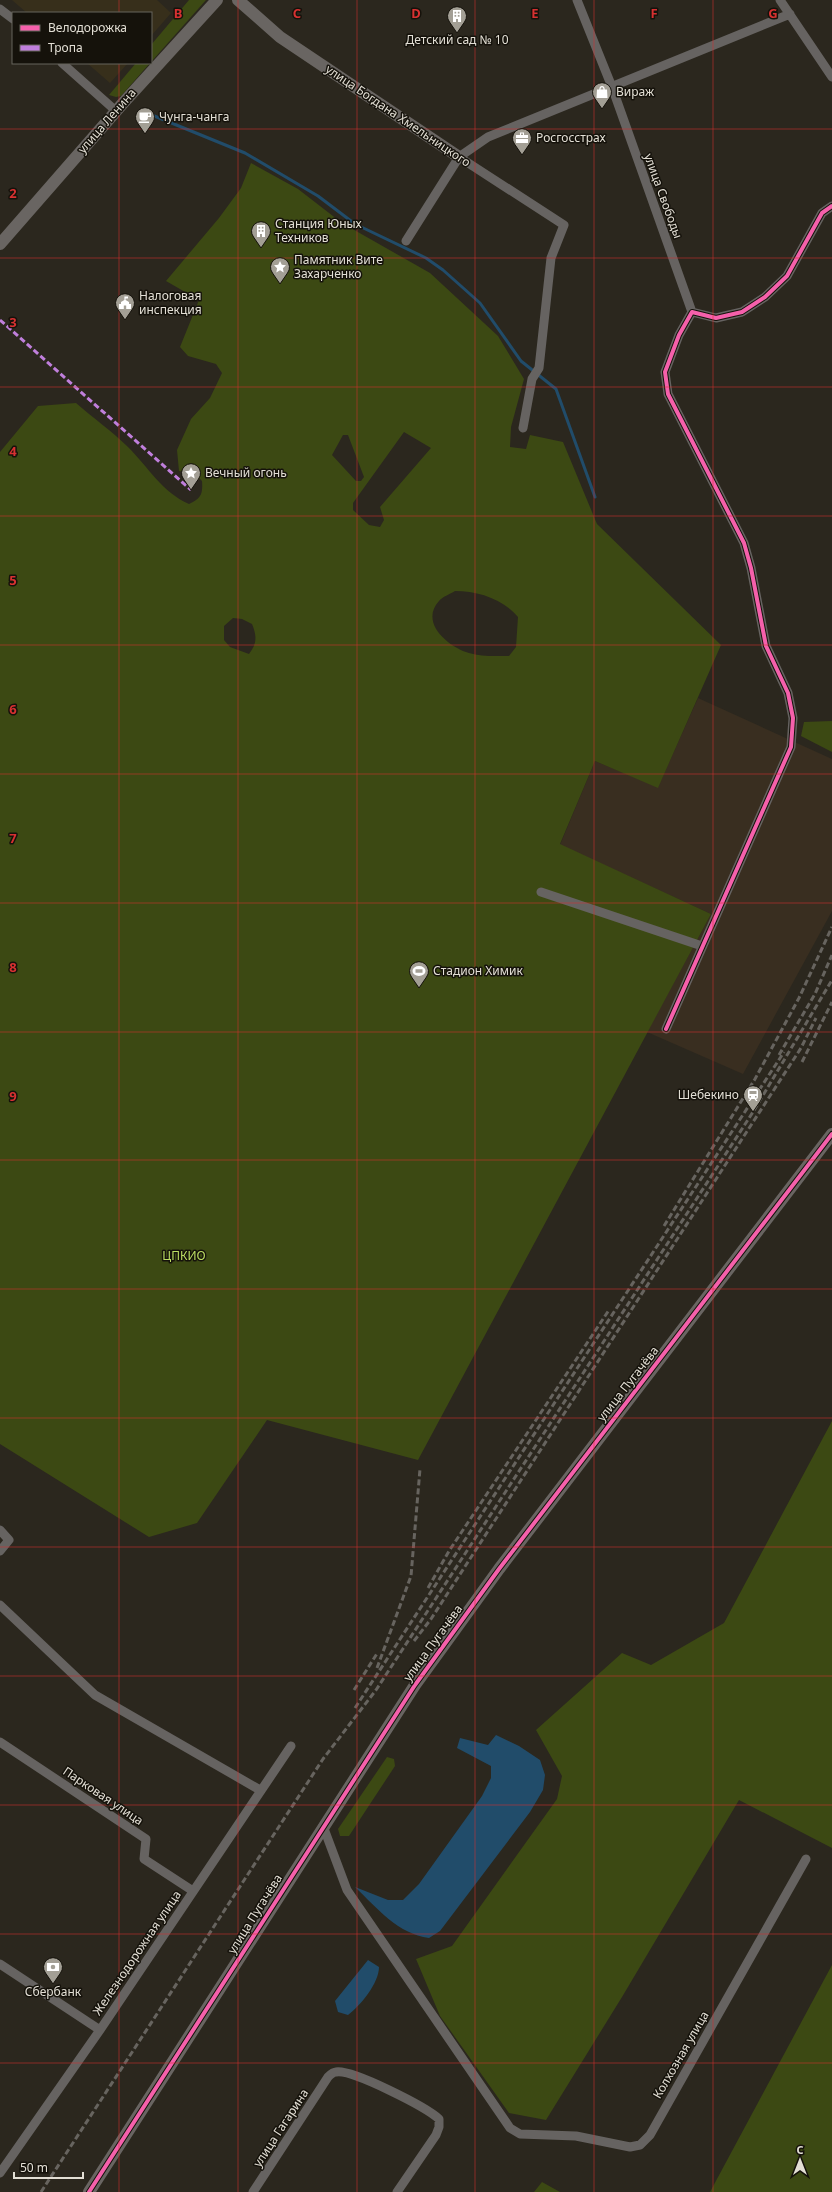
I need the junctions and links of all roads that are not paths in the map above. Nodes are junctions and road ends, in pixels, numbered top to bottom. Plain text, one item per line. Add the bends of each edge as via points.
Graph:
1 (217, 0) edge
2 (238, 0) edge
3 (577, 0) edge
4 (780, 0) edge
5 (0, 9) edge
6 (790, 14) junction
7 (12, 18) edge
8 (63, 64) edge
9 (832, 77) edge
10 (612, 87) junction
11 (116, 111) junction
12 (459, 157) junction
13 (832, 206) edge
14 (406, 241) dead end
15 (0, 244) edge
16 (692, 312) junction
17 (522, 428) dead end
18 (541, 892) dead end
19 (702, 946) junction
20 (666, 1028) dead end
21 (832, 1134) edge
22 (0, 1530) edge
23 (0, 1551) edge
24 (0, 1605) edge
25 (0, 1742) edge
26 (292, 1746) dead end
27 (260, 1790) junction
28 (323, 1826) junction
29 (806, 1859) dead end
30 (193, 1892) junction
31 (0, 1964) edge
32 (100, 2030) junction
33 (0, 2173) edge
34 (89, 2192) edge
35 (253, 2192) edge
36 (397, 2192) edge

1 - 11 street, улица Ленина
2 - 12 street, улица Богдана Хмельницкого via 280,37
3 - 10 street, улица Свободы
4 - 6 street
5 - 7 street
6 - 9 street
6 - 10 street
8 - 11 street
10 - 12 street via 488,137
10 - 16 street, улица Свободы
11 - 15 street, улица Ленина
12 - 14 street
12 - 17 street, улица Богдана Хмельницкого via 564,225 552,258 539,368 532,379
13 - 16 street via 822,213 787,276 765,297 742,312 716,318
16 - 19 street via 676,342 665,372 668,394 744,543 766,646 788,693 793,718 791,747
18 - 19 street
19 - 20 street
21 - 28 street, улица Пугачёва via 499,1569 415,1685
22 - 23 street via 10,1540
24 - 27 street via 95,1695
25 - 30 street, Парковая улица via 146,1839 144,1859
26 - 27 street, Железнодорожная улица
27 - 30 street, Железнодорожная улица
28 - 29 street, Колхозная улица via 347,1890 510,2128 520,2134 576,2136 630,2147 640,2146 650,2135
28 - 34 street, улица Пугачёва
30 - 32 street, Железнодорожная улица
31 - 32 street
32 - 33 street, Железнодорожная улица
35 - 36 street, улица Гагарина via 328,2077 336,2072 346,2073 383,2087 439,2119 436,2135

